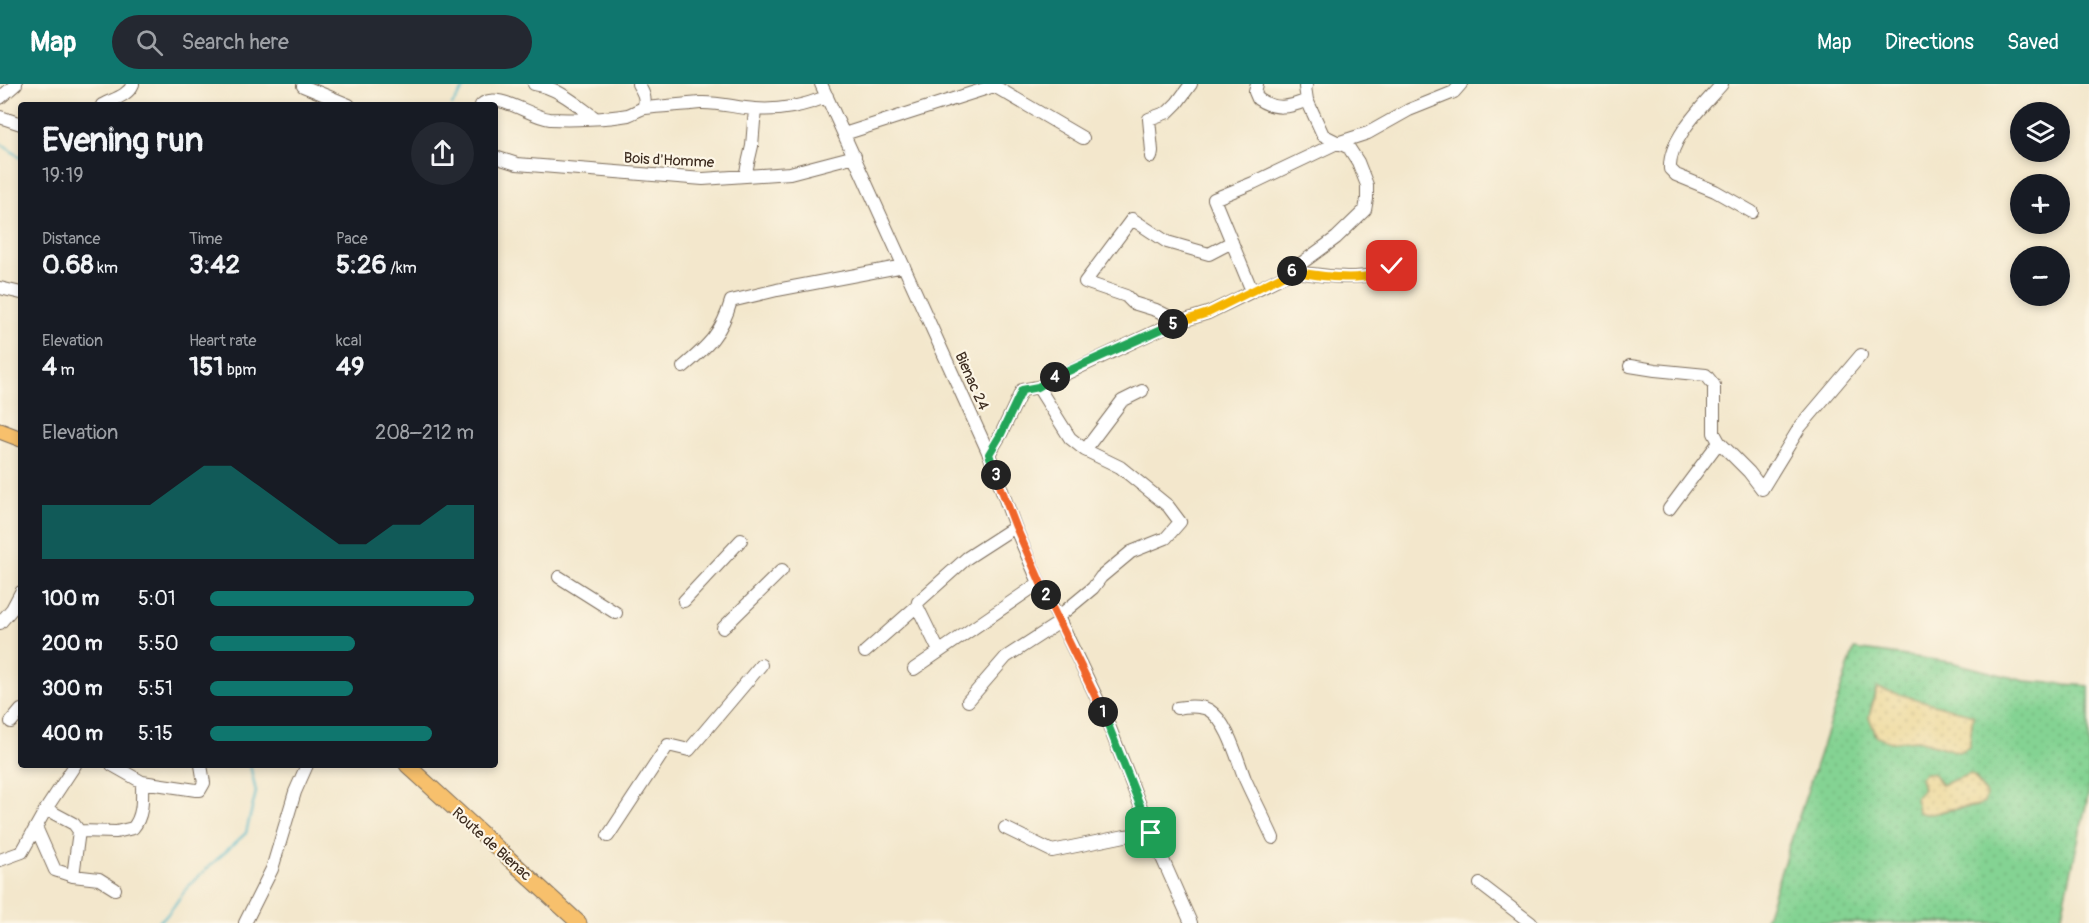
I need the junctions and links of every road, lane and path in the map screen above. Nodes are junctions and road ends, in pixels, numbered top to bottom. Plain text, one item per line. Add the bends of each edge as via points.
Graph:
1 (16, 84) edge
2 (133, 84) edge
3 (534, 84) edge
4 (638, 84) edge
5 (821, 84) edge
6 (1191, 84) edge
7 (1257, 84) edge
8 (1307, 84) edge
9 (1461, 84) edge
10 (1722, 84) edge
11 (303, 86) dead end
12 (827, 96) junction
13 (0, 98) edge
14 (1306, 100) junction
15 (108, 102) edge
16 (342, 102) edge
17 (484, 102) edge
18 (643, 108) junction
19 (755, 109) junction
20 (0, 117) edge
21 (594, 117) junction
22 (18, 123) edge
23 (844, 134) junction
24 (1083, 138) dead end
25 (1337, 143) junction
26 (855, 156) junction
27 (1151, 157) dead end
28 (498, 158) edge
29 (745, 176) junction
30 (1752, 212) dead end
31 (1232, 242) junction
32 (904, 266) junction
33 (1392, 266) dead end
34 (1291, 271) junction
35 (0, 288) edge
36 (1252, 291) junction
37 (18, 292) edge
38 (1180, 321) junction
39 (1861, 355) dead end
40 (1630, 366) dead end
41 (683, 367) dead end
42 (1038, 387) junction
43 (1142, 391) dead end
44 (0, 431) edge
45 (18, 438) edge
46 (1719, 442) junction
47 (1085, 450) junction
48 (989, 454) junction
49 (1669, 509) dead end
50 (1016, 527) junction
51 (741, 540) dead end
52 (782, 570) dead end
53 (559, 577) dead end
54 (1039, 583) junction
55 (18, 598) edge
56 (684, 601) dead end
57 (917, 606) junction
58 (616, 613) dead end
59 (1059, 619) junction
60 (0, 623) edge
61 (723, 628) dead end
62 (939, 651) junction
63 (865, 652) dead end
64 (761, 665) dead end
65 (914, 669) dead end
66 (968, 700) dead end
67 (1177, 708) dead end
68 (18, 714) edge
69 (11, 722) dead end
70 (73, 768) edge
71 (117, 768) edge
72 (202, 768) edge
73 (306, 768) edge
74 (410, 768) edge
75 (142, 782) junction
76 (45, 809) junction
77 (36, 828) junction
78 (1005, 828) dead end
79 (79, 831) junction
80 (1151, 833) junction
81 (608, 836) dead end
82 (1273, 838) dead end
83 (0, 860) edge
84 (73, 876) junction
85 (1480, 884) dead end
86 (115, 889) dead end
87 (245, 923) edge
88 (579, 923) edge
89 (1191, 923) edge
90 (1531, 923) edge

1 - 13 street
2 - 15 street via 131,90
3 - 21 street via 561,94
4 - 18 street via 645,97
5 - 12 street, Bienac 24
6 - 27 street via 1168,112 1149,119
7 - 14 street via 1258,99 1271,106 1287,107
8 - 14 street
9 - 25 street via 1454,92 1409,110 1368,133
10 - 30 street via 1695,113 1674,150 1670,169
11 - 16 street
12 - 19 street via 792,106
12 - 23 street, Bienac 24
14 - 25 street via 1323,135
17 - 21 street via 496,100 545,118
18 - 19 street via 718,103
18 - 21 street via 630,114
19 - 29 street
20 - 22 street
23 - 24 street via 994,86
23 - 26 street, Bienac 24
25 - 31 street via 1214,199
25 - 34 street via 1349,148 1358,162 1366,185 1365,210 1336,238
26 - 29 street, Bois d'Homme via 790,173
26 - 32 street, Bienac 24
28 - 29 street, Bois d'Homme via 517,164 703,179
31 - 36 street
31 - 38 street via 1209,254 1191,250 1167,242 1132,219 1085,282
32 - 41 street via 731,301 725,322 708,347
32 - 48 street, Bienac 24
33 - 34 street via 1368,276
34 - 36 street
35 - 37 street
36 - 38 street via 1208,313
38 - 42 street
39 - 46 street via 1800,427 1762,489
40 - 46 street via 1707,375 1714,385 1713,432
42 - 47 street via 1070,438
42 - 48 street via 1022,390
43 - 47 street via 1122,401
44 - 45 main road
46 - 49 street
47 - 59 street via 1120,467 1168,506 1180,522 1166,538 1131,552
48 - 50 street, Bienac 24
50 - 54 street, Bienac 24
50 - 57 street via 967,558
51 - 56 street
52 - 61 street
53 - 58 street
54 - 59 street, Bienac 24
54 - 62 street
55 - 60 street
57 - 62 street
57 - 63 street
59 - 66 street via 1006,657
59 - 80 street, Bienac 24 via 1104,713
62 - 65 street
64 - 81 street via 689,750 668,745
67 - 82 street via 1208,710 1219,719
68 - 69 street
70 - 76 street
71 - 75 street
72 - 75 street via 205,781 200,790
73 - 87 street via 272,869
74 - 88 main road, Route de Bienac
75 - 79 street via 141,809 133,828 116,832
76 - 77 street
76 - 79 street via 74,824
77 - 83 street via 20,854
77 - 84 street via 53,867
78 - 80 street via 1052,851
79 - 84 street
80 - 89 street, Bienac 24
84 - 86 street via 99,879
85 - 90 street

